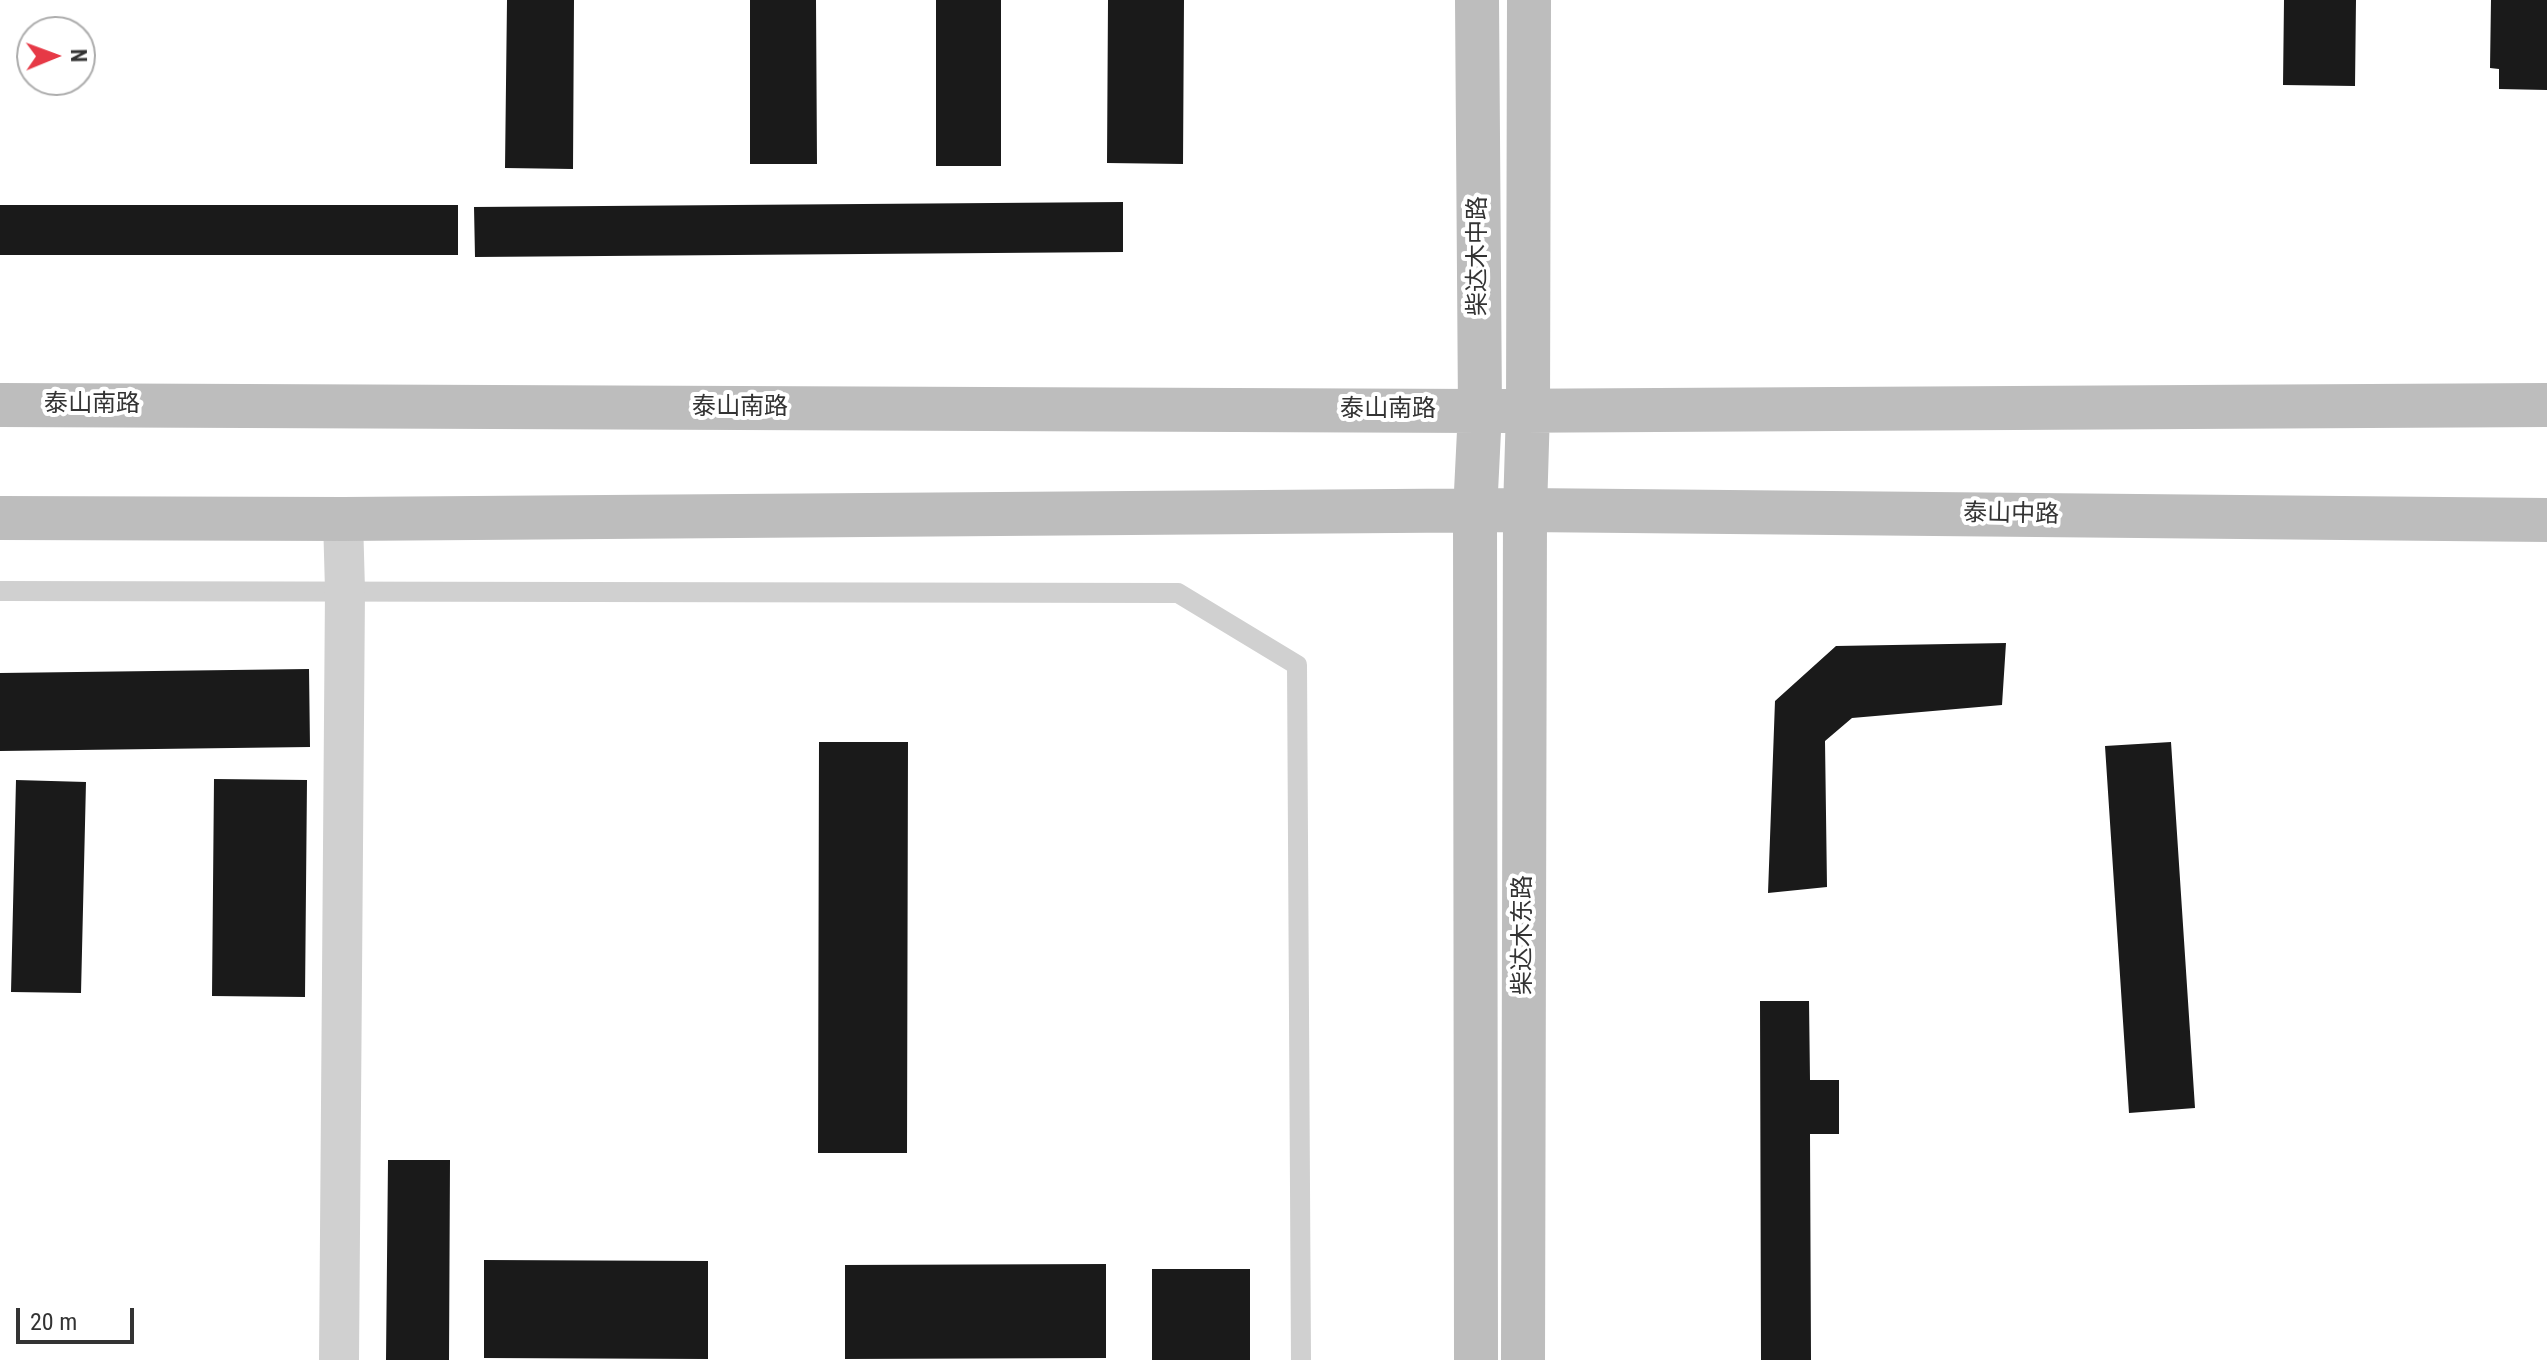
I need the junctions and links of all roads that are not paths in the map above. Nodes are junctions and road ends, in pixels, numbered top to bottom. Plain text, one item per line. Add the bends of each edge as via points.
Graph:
1 (1477, 0) edge
2 (1529, 0) edge
3 (0, 405) edge
4 (2547, 405) edge
5 (1528, 410) junction
6 (1480, 411) junction
7 (1525, 510) junction
8 (1475, 512) junction
9 (0, 518) edge
10 (343, 519) junction
11 (2547, 520) edge
12 (345, 590) junction
13 (0, 591) edge
14 (339, 1360) edge
15 (1301, 1360) edge
16 (1476, 1360) edge
17 (1523, 1360) edge

1 - 6 street, 柴达木中路
2 - 5 street, 柴达木中路
3 - 6 street, 泰山南路
4 - 5 street
5 - 6 street
5 - 7 street, 柴达木中路
6 - 8 street, 柴达木中路
7 - 8 street, 泰山中路
7 - 11 street, 泰山中路
7 - 17 street, 柴达木东路
8 - 10 street
8 - 16 street, 柴达木东路
9 - 10 street
10 - 12 street
12 - 13 lane
12 - 14 street
12 - 15 lane via 1178,593 1297,665

